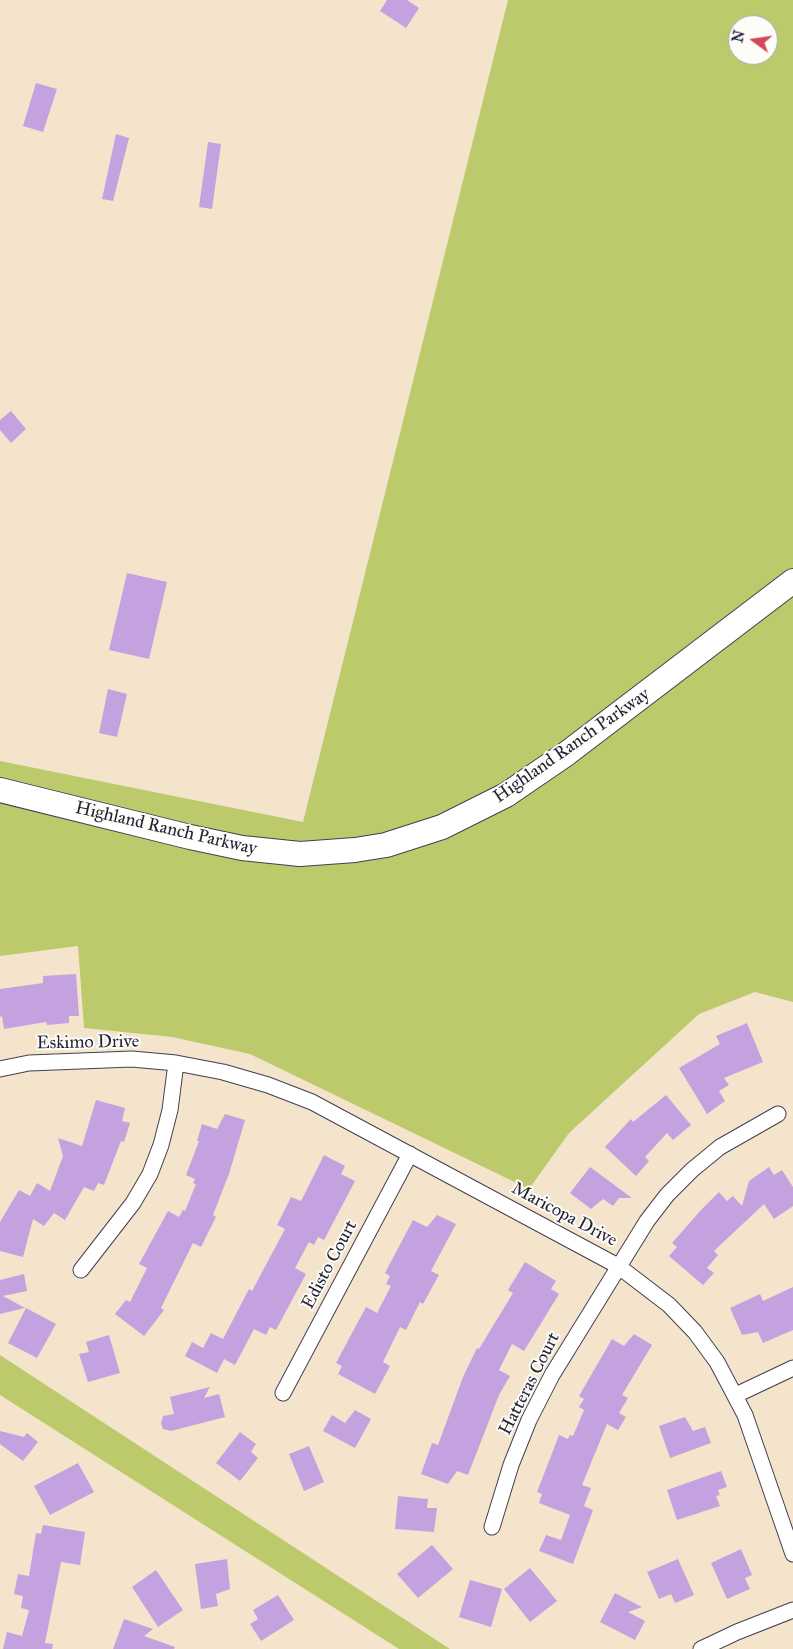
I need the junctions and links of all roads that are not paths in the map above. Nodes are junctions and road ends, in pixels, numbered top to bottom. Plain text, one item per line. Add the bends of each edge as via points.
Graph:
1 (793, 581) edge
2 (0, 790) edge
3 (176, 1063) junction
4 (0, 1069) edge
5 (778, 1114) dead end
6 (410, 1154) junction
7 (618, 1266) junction
8 (81, 1270) dead end
9 (793, 1368) edge
10 (283, 1393) dead end
11 (736, 1395) junction
12 (492, 1527) dead end
13 (793, 1554) edge
14 (793, 1610) edge
15 (701, 1649) edge

1 - 2 main road, Highland Ranch Parkway via 566,754 506,795 442,827 386,845 300,854 250,849
3 - 4 street, Eskimo Drive via 89,1059 29,1063
3 - 6 street, Maricopa Drive via 223,1072 312,1102
3 - 8 street via 170,1110 150,1174 133,1202
5 - 7 street, Hatteras Court via 720,1147 692,1170 667,1195
6 - 7 street, Maricopa Drive
6 - 10 street, Edisto Court
7 - 11 street, Maricopa Drive via 670,1305 695,1332
7 - 12 street, Hatteras Court via 552,1374 529,1420
9 - 11 street
11 - 13 street, Maricopa Drive
14 - 15 street

